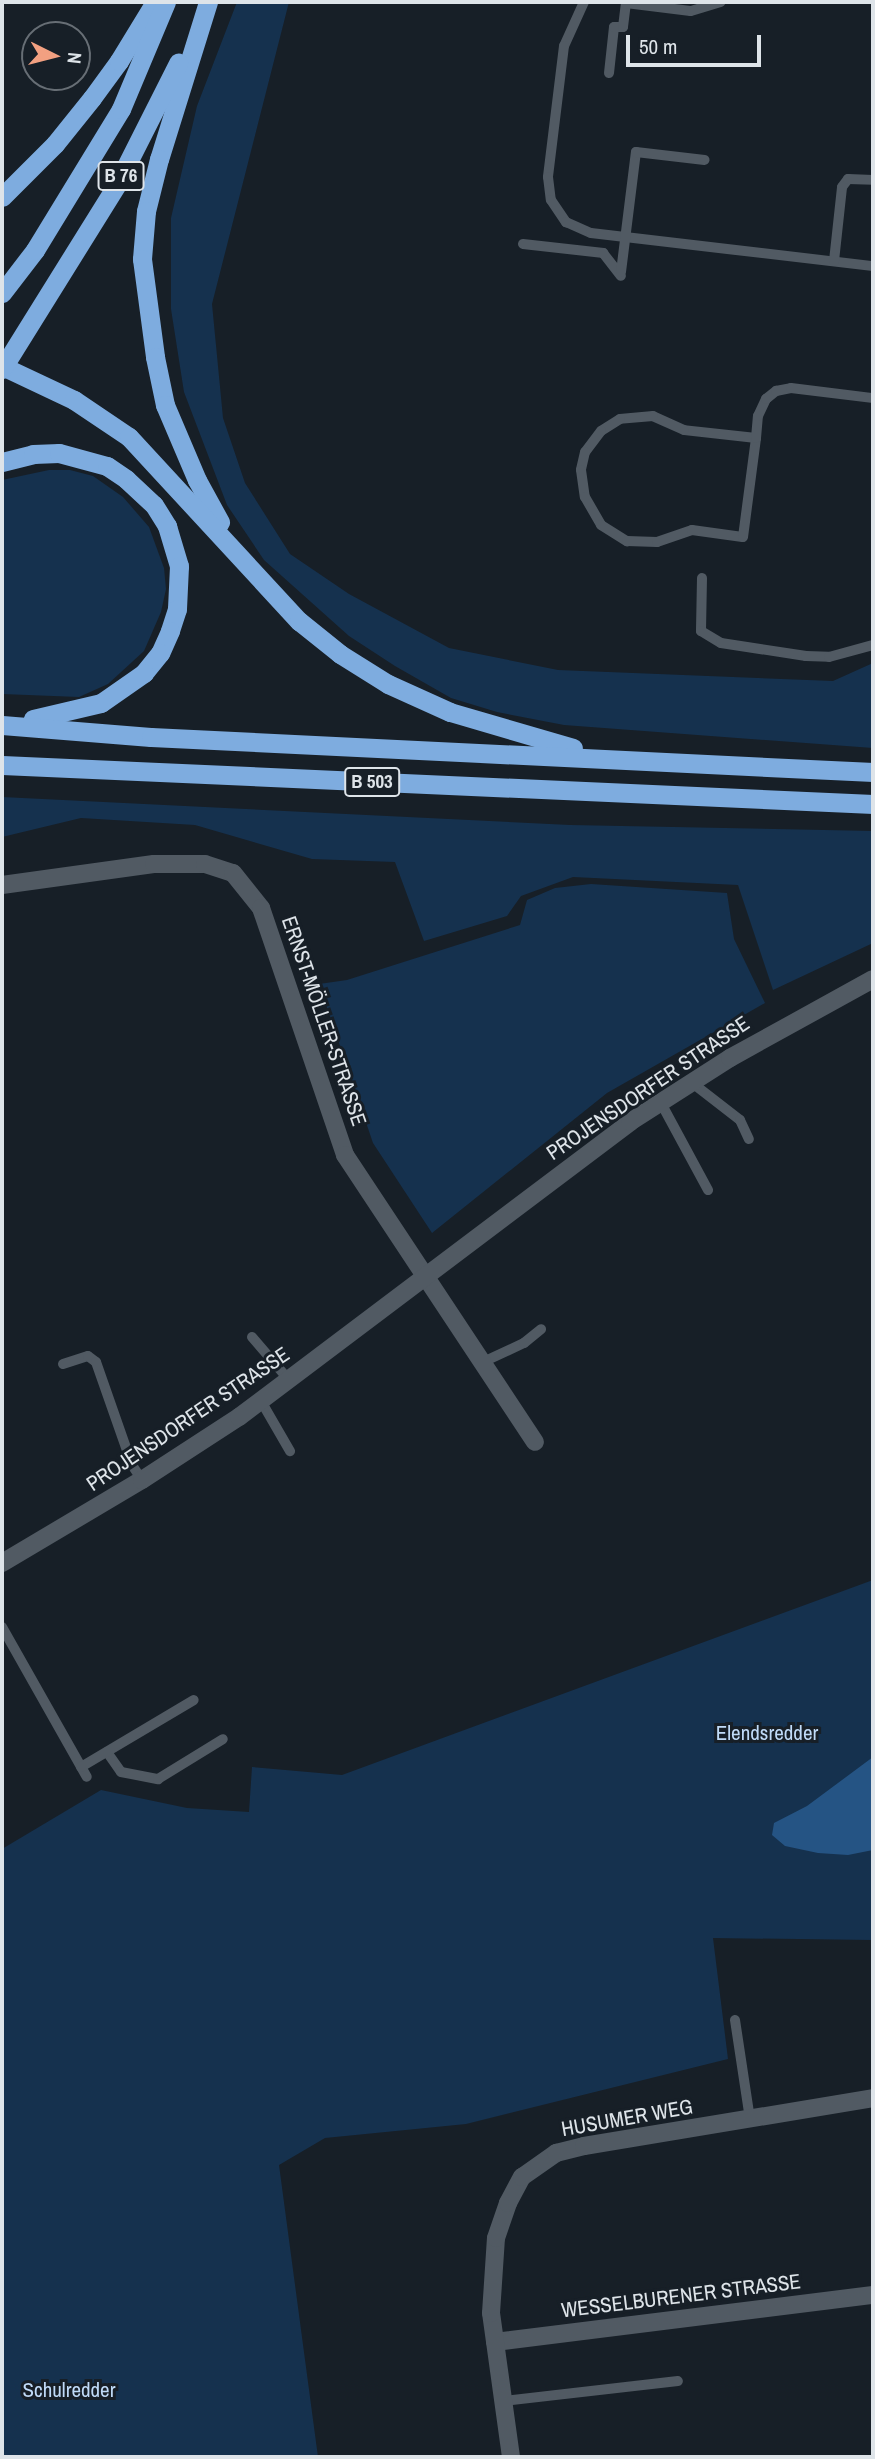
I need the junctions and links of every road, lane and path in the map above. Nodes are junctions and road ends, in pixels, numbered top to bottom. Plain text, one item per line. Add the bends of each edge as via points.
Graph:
1 (155, 2) edge
2 (166, 2) edge
3 (208, 2) edge
4 (584, 2) edge
5 (721, 2) edge
6 (609, 73) dead end
7 (705, 160) dead end
8 (873, 180) edge
9 (2, 197) edge
10 (626, 236) junction
11 (523, 244) dead end
12 (834, 261) junction
13 (873, 265) edge
14 (2, 293) edge
15 (2, 367) edge
16 (873, 398) edge
17 (756, 438) junction
18 (2, 462) edge
19 (234, 548) junction
20 (702, 578) dead end
21 (873, 645) edge
22 (2, 724) edge
23 (605, 757) junction
24 (2, 765) edge
25 (873, 772) edge
26 (145, 773) junction
27 (2, 779) edge
28 (873, 804) edge
29 (2, 885) edge
30 (873, 979) edge
31 (691, 1082) junction
32 (660, 1103) junction
33 (749, 1139) dead end
34 (708, 1190) dead end
35 (426, 1278) junction
36 (541, 1329) dead end
37 (252, 1337) dead end
38 (483, 1362) junction
39 (63, 1364) dead end
40 (289, 1380) junction
41 (261, 1401) junction
42 (535, 1441) dead end
43 (290, 1451) dead end
44 (142, 1480) junction
45 (2, 1563) edge
46 (2, 1627) edge
47 (194, 1700) dead end
48 (223, 1739) dead end
49 (107, 1752) junction
50 (81, 1768) junction
51 (87, 1777) dead end
52 (735, 2020) dead end
53 (873, 2098) edge
54 (750, 2119) junction
55 (873, 2295) edge
56 (495, 2342) junction
57 (678, 2381) dead end
58 (503, 2401) junction
59 (511, 2457) edge

1 - 9 highway via 92,98 55,145
2 - 14 highway, B 76 via 121,109 42,239
3 - 15 highway, B 76 via 117,184
3 - 19 highway via 159,159 146,211 142,259 165,405 197,480
4 - 10 lane via 564,46 549,190 566,222 591,233
5 - 6 lane via 691,11 626,3 623,27 614,27
7 - 10 lane via 636,152
8 - 12 lane via 848,179 842,187
10 - 11 lane via 621,274 603,253
10 - 12 lane
12 - 13 lane
15 - 19 highway via 74,400 129,437
16 - 17 lane via 781,389 763,404
17 - 17 lane via 743,537 692,530 657,542 638,542 601,526 590,510 582,484 583,460 592,441 611,423 641,416 664,419 684,430
18 - 22 highway via 59,453 107,466 154,506 167,526 179,566 177,609 170,631 144,673 101,703 53,717
19 - 23 highway via 299,621 388,684 450,712
20 - 21 lane via 701,631 721,643 829,657
22 - 23 highway, B 503 via 151,737
23 - 25 highway, B 503
24 - 26 highway, B 503
26 - 27 highway
26 - 28 highway, B 503
29 - 35 street, ERNST-MÖLLER-STRASSE via 154,864 205,864 233,873 261,908 345,1155
30 - 31 street, PROJENSDORFER STRASSE
31 - 32 street, PROJENSDORFER STRASSE
31 - 33 lane via 740,1121
32 - 34 lane
32 - 35 street, PROJENSDORFER STRASSE via 560,1173
35 - 38 street
35 - 40 street, PROJENSDORFER STRASSE
36 - 38 lane via 524,1343
37 - 40 lane
38 - 42 street
39 - 44 lane via 88,1356 96,1362 132,1465
40 - 41 street, PROJENSDORFER STRASSE
41 - 43 lane
41 - 44 street, PROJENSDORFER STRASSE
44 - 45 street, PROJENSDORFER STRASSE
46 - 50 lane
47 - 49 lane
48 - 49 lane via 158,1779 121,1772
49 - 50 lane
50 - 51 lane
52 - 54 lane
53 - 54 street, HUSUMER WEG
54 - 56 street, HUSUMER WEG via 575,2148 556,2153 522,2177 496,2238 491,2313
55 - 56 street, WESSELBURENER STRASSE
56 - 58 street, HUSUMER WEG
57 - 58 lane
58 - 59 street, HUSUMER WEG

